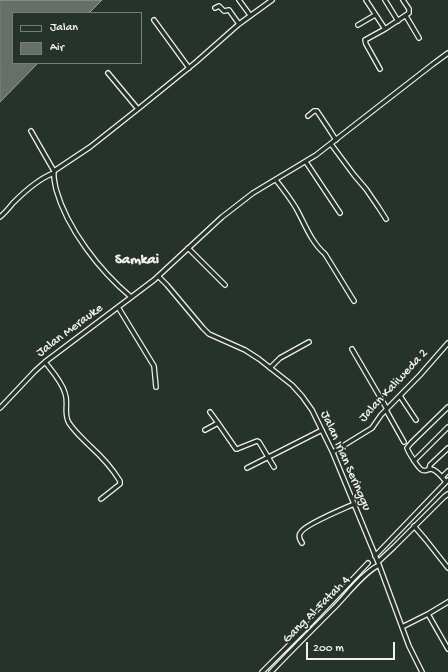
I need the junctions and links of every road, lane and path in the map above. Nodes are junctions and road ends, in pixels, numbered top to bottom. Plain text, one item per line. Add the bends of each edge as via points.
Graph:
1 (239, 0) edge
2 (272, 0) edge
3 (366, 0) edge
4 (385, 0) edge
5 (403, 0) edge
6 (215, 8) dead end
7 (250, 15) junction
8 (375, 15) junction
9 (406, 16) junction
10 (154, 20) dead end
11 (398, 21) junction
12 (238, 24) junction
13 (358, 25) dead end
14 (384, 29) junction
15 (420, 38) dead end
16 (448, 53) edge
17 (189, 68) junction
18 (380, 68) dead end
19 (108, 73) dead end
20 (138, 109) junction
21 (308, 116) dead end
22 (31, 131) dead end
23 (336, 140) junction
24 (330, 144) junction
25 (306, 162) junction
26 (54, 172) junction
27 (276, 180) junction
28 (340, 213) dead end
29 (0, 217) edge
30 (386, 219) dead end
31 (188, 248) junction
32 (158, 276) junction
33 (225, 285) dead end
34 (131, 297) junction
35 (354, 301) dead end
36 (118, 307) junction
37 (309, 342) dead end
38 (448, 343) edge
39 (352, 349) dead end
40 (45, 362) junction
41 (270, 368) junction
42 (156, 387) dead end
43 (400, 396) junction
44 (448, 407) edge
45 (0, 408) edge
46 (386, 410) junction
47 (210, 412) dead end
48 (416, 420) dead end
49 (218, 423) junction
50 (448, 427) edge
51 (205, 430) dead end
52 (322, 430) junction
53 (404, 442) dead end
54 (448, 448) edge
55 (332, 452) junction
56 (269, 458) junction
57 (414, 461) junction
58 (274, 467) dead end
59 (247, 468) dead end
60 (429, 469) junction
61 (448, 471) edge
62 (442, 477) junction
63 (447, 481) edge
64 (448, 494) edge
65 (101, 499) dead end
66 (354, 504) junction
67 (414, 526) junction
68 (302, 544) dead end
69 (377, 561) junction
70 (368, 563) dead end
71 (448, 568) edge
72 (448, 602) edge
73 (428, 614) junction
74 (402, 627) junction
75 (448, 649) edge
76 (262, 672) edge
77 (271, 672) edge
78 (422, 672) edge

1 - 7 street
2 - 7 street
3 - 8 street
4 - 11 street
5 - 9 street via 410,11
6 - 12 street via 219,6 224,11 228,10
7 - 12 street
8 - 13 street
8 - 14 street
9 - 11 street
9 - 15 street
10 - 17 street
11 - 14 street
12 - 17 street
14 - 18 street via 365,42
16 - 23 street, Jalan Merauke
17 - 20 street
19 - 20 street
20 - 26 street
21 - 23 street via 317,111
22 - 26 street
23 - 24 street, Jalan Merauke
24 - 25 street, Jalan Merauke
24 - 30 street
25 - 27 street, Jalan Merauke
25 - 28 street
26 - 29 street via 17,199
26 - 34 street via 58,196 69,222 96,260
27 - 31 street, Jalan Merauke via 226,213
27 - 35 street
31 - 32 street, Jalan Merauke
31 - 33 street
32 - 34 street, Jalan Merauke
32 - 41 street, Jalan Irian Seringgu via 210,334 245,350
34 - 36 street, Jalan Merauke
36 - 40 street, Jalan Merauke
36 - 42 street via 154,366
37 - 41 street via 280,358
38 - 43 street, Jalan Kaliweda 2
39 - 46 street
40 - 45 street, Jalan Merauke
40 - 65 street via 66,393 68,422 120,481 120,484
41 - 52 street, Jalan Irian Seringgu via 305,399
43 - 46 street, Jalan Kaliweda 2
43 - 48 street
44 - 57 street via 407,448
46 - 53 street
46 - 55 street, Jalan Kaliweda 2 via 372,428
47 - 49 street
49 - 51 street
49 - 56 street via 234,448 257,441
50 - 57 street
52 - 55 street, Jalan Irian Seringgu
52 - 56 street
54 - 60 street
55 - 66 street, Jalan Irian Seringgu
56 - 58 street
56 - 59 street
57 - 60 street via 421,470
60 - 62 street
61 - 62 street
62 - 63 street
63 - 69 street
64 - 67 street
66 - 68 street via 301,531 299,536
66 - 69 street, Jalan Irian Seringgu
67 - 69 street
67 - 71 street
69 - 74 street, Jalan Irian Seringgu
69 - 77 street, Gang Al-Fatah 4 via 376,567 366,574
70 - 76 street
72 - 73 street
73 - 74 street
73 - 75 street
74 - 78 street, Jalan Irian Seringgu

